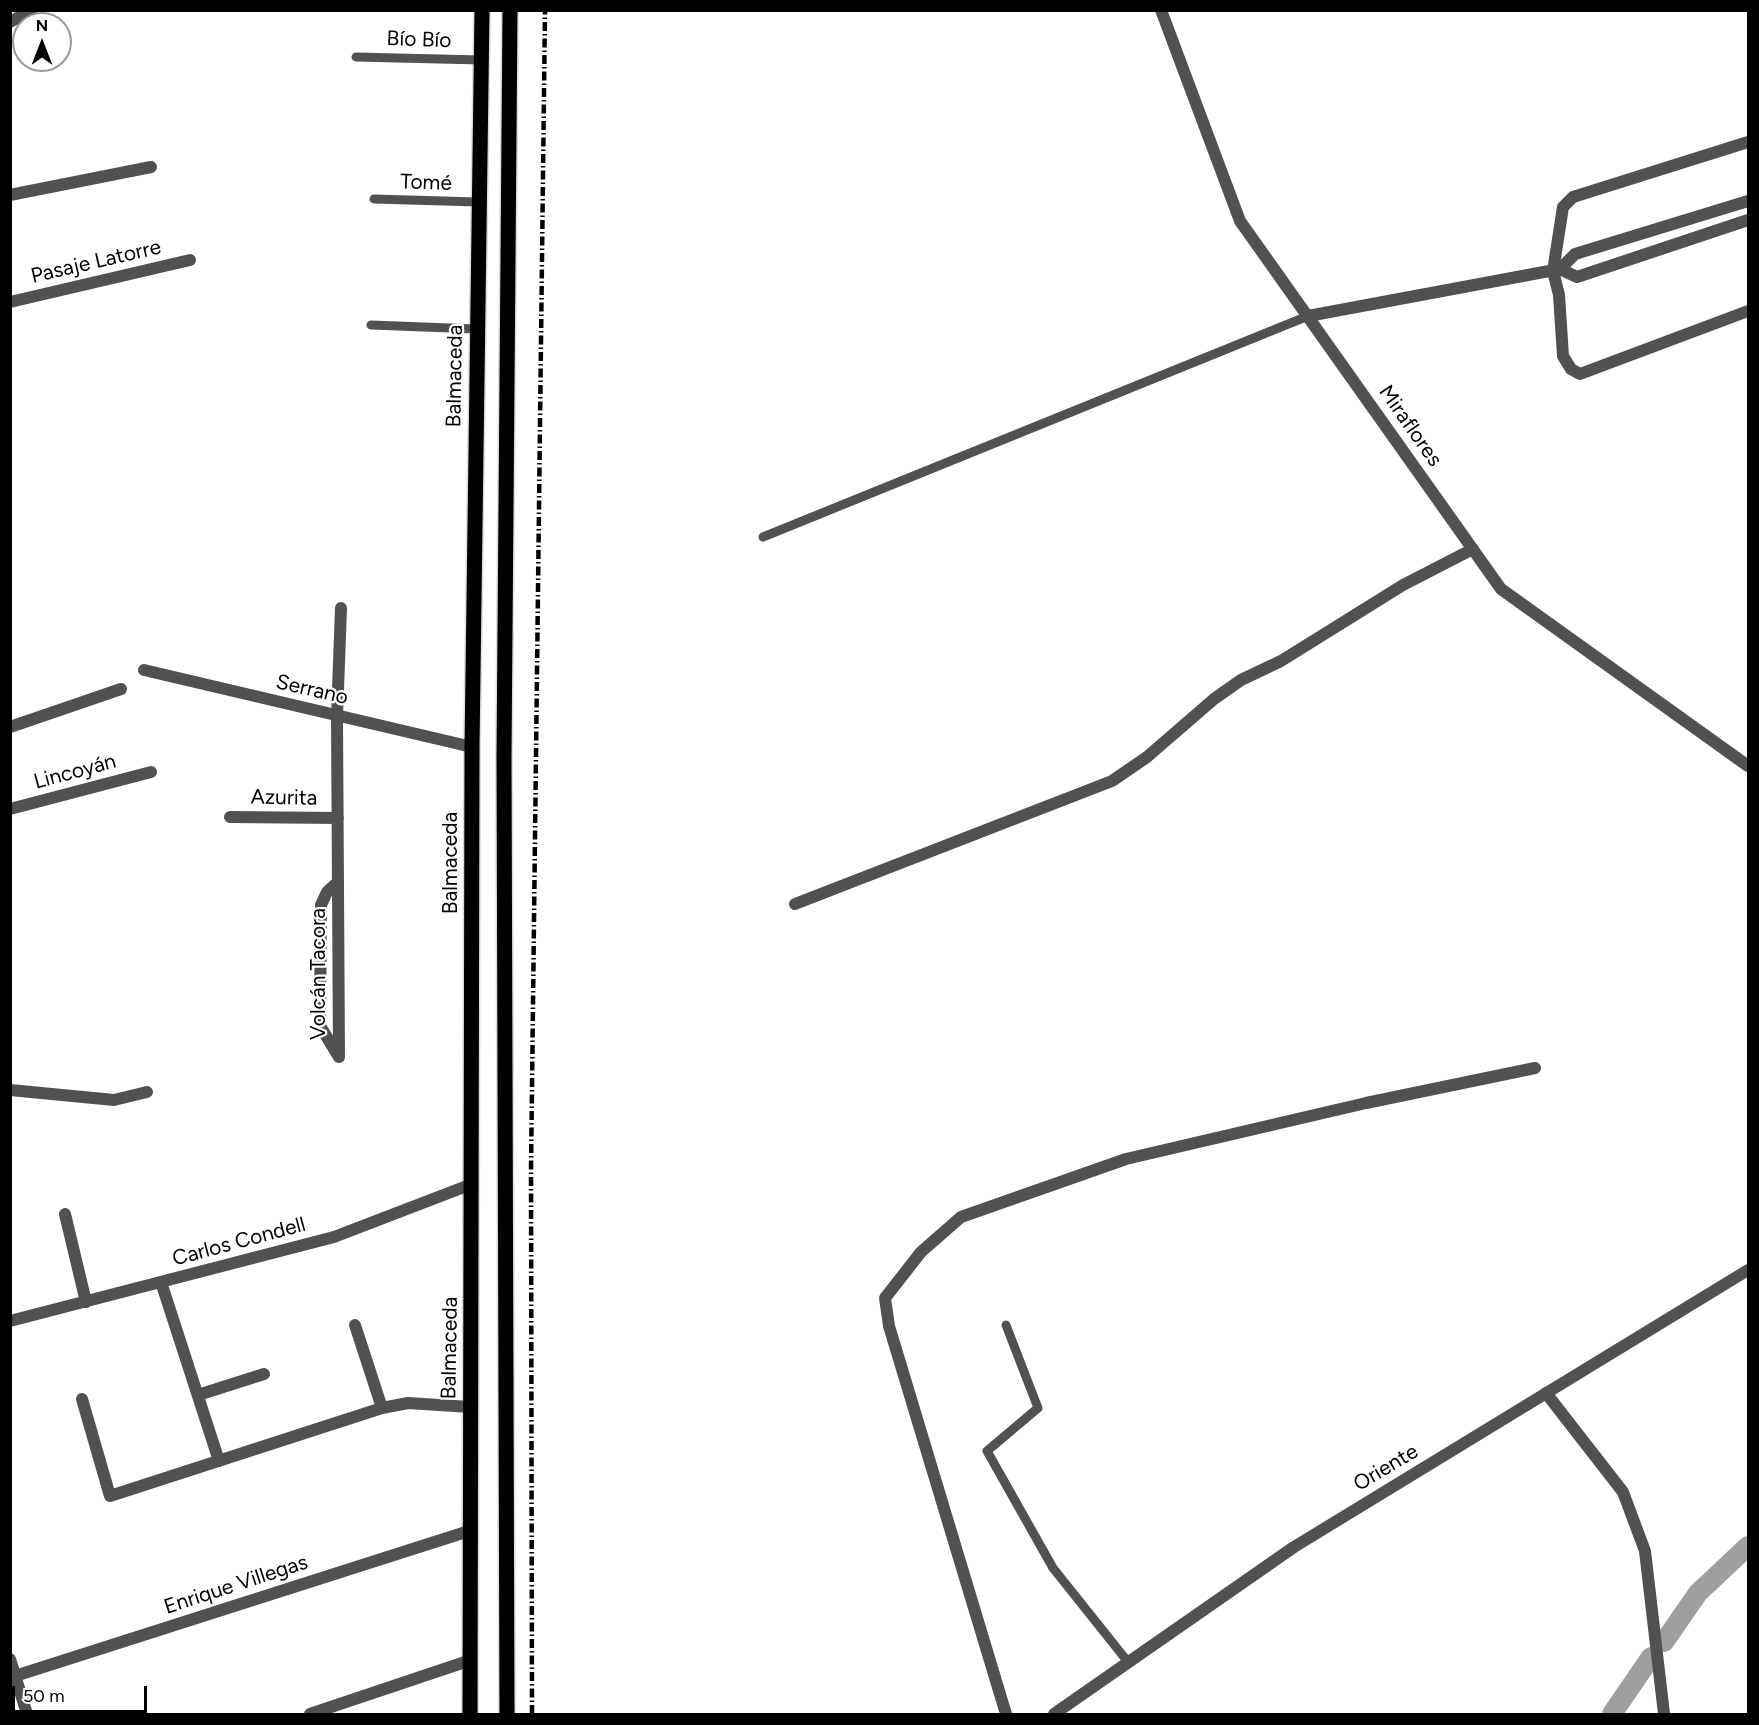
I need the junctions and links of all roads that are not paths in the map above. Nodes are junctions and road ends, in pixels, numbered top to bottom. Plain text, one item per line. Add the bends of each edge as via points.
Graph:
1 (32, 10) edge
2 (482, 10) edge
3 (510, 10) edge
4 (1161, 10) edge
5 (10, 22) edge
6 (356, 57) dead end
7 (481, 60) junction
8 (1749, 142) edge
9 (151, 168) dead end
10 (10, 195) edge
11 (374, 199) dead end
12 (1749, 201) edge
13 (478, 202) junction
14 (1749, 220) edge
15 (190, 260) dead end
16 (1557, 270) junction
17 (10, 302) edge
18 (1749, 311) edge
19 (1308, 316) junction
20 (371, 325) dead end
21 (476, 329) junction
22 (763, 537) dead end
23 (1473, 549) junction
24 (341, 608) dead end
25 (144, 670) dead end
26 (121, 690) dead end
27 (338, 717) junction
28 (10, 727) edge
29 (472, 747) junction
30 (1749, 766) edge
31 (151, 771) dead end
32 (10, 809) edge
33 (230, 817) dead end
34 (338, 818) junction
35 (338, 882) junction
36 (795, 904) dead end
37 (1535, 1068) dead end
38 (10, 1090) edge
39 (147, 1092) dead end
40 (472, 1184) junction
41 (65, 1214) dead end
42 (1749, 1270) edge
43 (162, 1282) junction
44 (86, 1302) junction
45 (10, 1321) edge
46 (355, 1325) dead end
47 (1005, 1325) dead end
48 (264, 1374) dead end
49 (1546, 1393) junction
50 (198, 1395) junction
51 (82, 1399) dead end
52 (470, 1407) junction
53 (382, 1408) junction
54 (219, 1461) junction
55 (469, 1531) junction
56 (10, 1659) edge
57 (471, 1660) junction
58 (1128, 1662) junction
59 (15, 1676) junction
60 (27, 1714) edge
61 (312, 1714) edge
62 (470, 1714) edge
63 (507, 1714) edge
64 (1006, 1714) edge
65 (1054, 1714) edge
66 (1664, 1714) edge

1 - 5 street
2 - 7 main road, Balmaceda
3 - 63 main road via 504,743
4 - 19 street, Miraflores via 1240,221
6 - 7 lane, Bío Bío
7 - 13 main road, Balmaceda
8 - 16 street via 1573,197 1563,207
9 - 10 street
11 - 13 lane, Tomé
12 - 16 street via 1575,254
13 - 21 main road, Balmaceda
14 - 16 street via 1577,277
15 - 17 street, Pasaje Latorre
16 - 18 street via 1563,356 1571,369 1580,374
16 - 19 street
19 - 22 lane
19 - 23 street, Miraflores
20 - 21 lane
21 - 29 main road, Balmaceda
23 - 30 street, Miraflores via 1501,588
23 - 36 street via 1403,585 1281,661 1241,680 1112,781
24 - 27 street, Volcán Tacora
25 - 27 street, Serrano
26 - 28 street
27 - 29 street, Serrano
27 - 34 street, Volcán Tacora
29 - 40 main road, Balmaceda
31 - 32 street, Lincoyán
33 - 34 street, Azurita
34 - 35 street, Volcán Tacora
35 - 35 street, Volcán Tacora via 338,906 339,1057 320,1026 321,905
37 - 64 street via 1365,1103 1126,1160 961,1217 921,1252 885,1298 889,1326
38 - 39 street via 114,1100
40 - 43 street, Carlos Condell via 334,1237
40 - 52 main road, Balmaceda
41 - 44 street
42 - 49 street, Oriente
43 - 44 street, Carlos Condell
43 - 50 street
44 - 45 street, Carlos Condell
46 - 53 street
47 - 58 lane via 1038,1408 987,1451 1053,1568
48 - 50 street
49 - 58 street, Oriente via 1294,1546
49 - 66 street via 1623,1492 1645,1551
50 - 54 street
51 - 54 street via 110,1496
52 - 53 street via 408,1403
52 - 55 main road, Balmaceda
53 - 54 street
55 - 57 main road, Balmaceda
55 - 59 street, Enrique Villegas
56 - 59 street
57 - 61 street
57 - 62 main road, Balmaceda
58 - 65 street, Oriente
59 - 60 street

